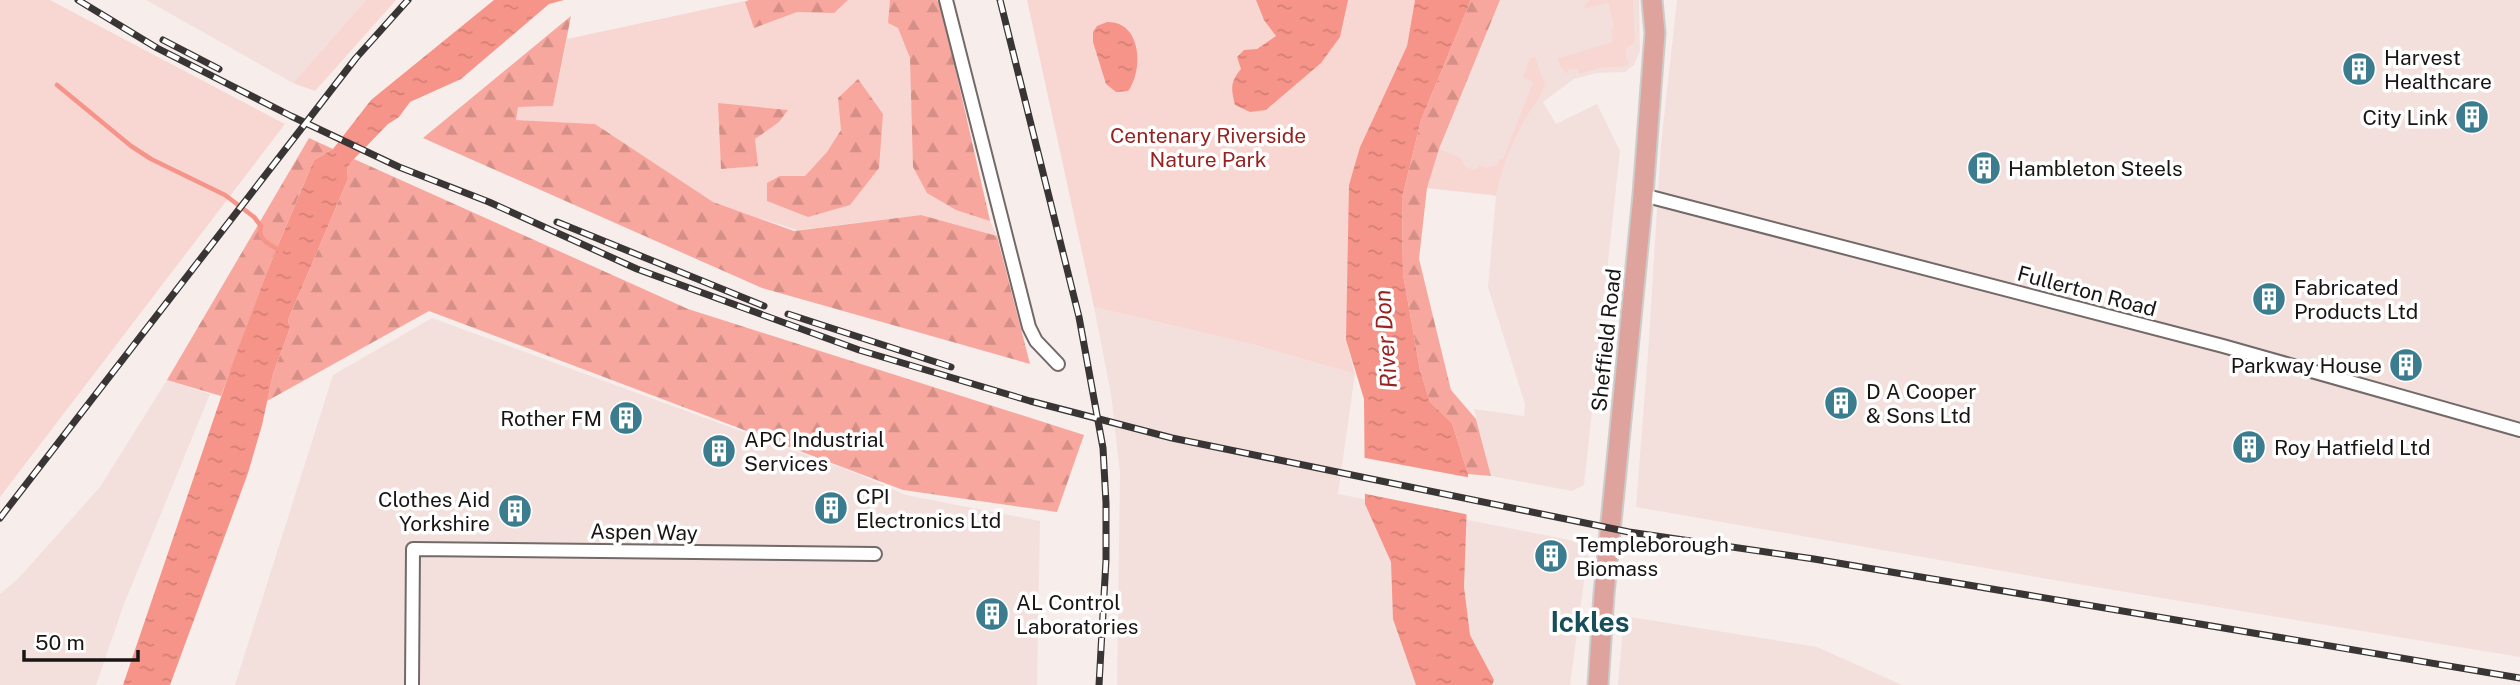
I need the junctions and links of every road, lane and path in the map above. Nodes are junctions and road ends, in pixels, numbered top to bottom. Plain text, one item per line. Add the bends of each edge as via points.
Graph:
1 (946, 0) edge
2 (1652, 0) edge
3 (1643, 195) junction
4 (1058, 365) dead end
5 (2520, 430) edge
6 (875, 554) dead end
7 (412, 685) edge
8 (1598, 685) edge

1 - 4 street via 1029,327
2 - 3 main road, Sheffield Road via 1655,33
3 - 5 street, Fullerton Road via 2223,346
3 - 8 main road, Sheffield Road
6 - 7 street, Aspen Way via 413,549

